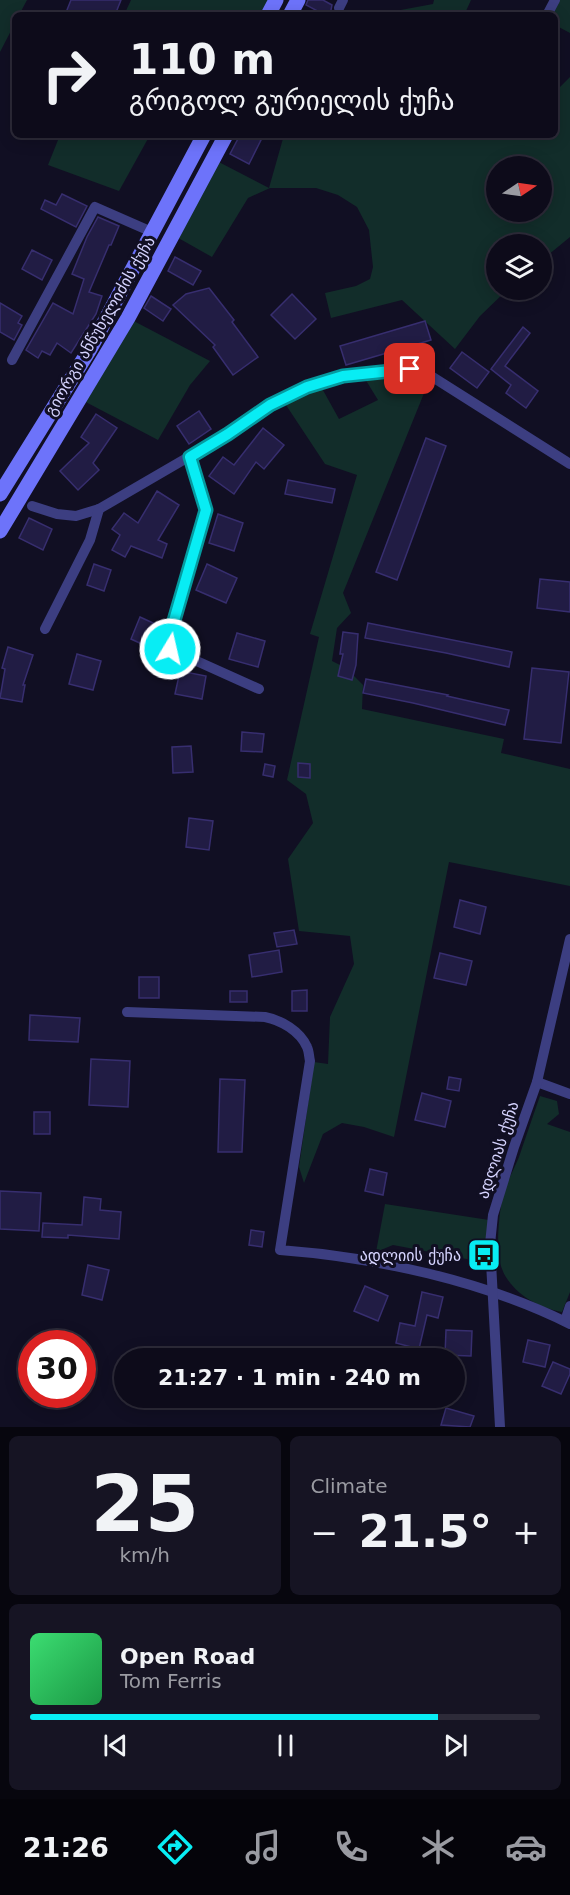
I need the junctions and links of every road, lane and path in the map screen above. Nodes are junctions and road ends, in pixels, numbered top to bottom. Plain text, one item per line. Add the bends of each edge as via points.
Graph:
1 (202, 138) edge
2 (224, 138) edge
3 (152, 232) junction
4 (12, 360) dead end
5 (190, 457) junction
6 (570, 464) edge
7 (0, 494) edge
8 (32, 506) dead end
9 (99, 509) junction
10 (0, 531) edge
11 (45, 629) dead end
12 (260, 689) dead end
13 (570, 939) edge
14 (127, 1012) dead end
15 (537, 1082) junction
16 (570, 1094) edge
17 (492, 1291) junction
18 (570, 1306) edge
19 (567, 1322) edge
20 (500, 1427) edge

1 - 3 main road, გიორგი ანწუხელიძის ქუჩა
2 - 10 main road, გიორგი ანწუხელიძის ქუჩა via 128,318
3 - 4 street via 95,207
3 - 7 main road, გიორგი ანწუხელიძის ქუჩა via 90,349
5 - 6 street via 270,405 307,387 343,376 410,369 431,376
5 - 9 street
5 - 12 street via 206,510 169,638 170,649
8 - 9 street via 76,516
9 - 11 street via 90,540
13 - 15 street, ადლიას ქუჩა
14 - 17 street via 265,1017 279,1020 308,1047 310,1061 280,1250 384,1264
15 - 16 street
15 - 17 street, ადლიას ქუჩა via 493,1215
17 - 19 street
17 - 20 street, ადლიას ქუჩა
18 - 19 street

